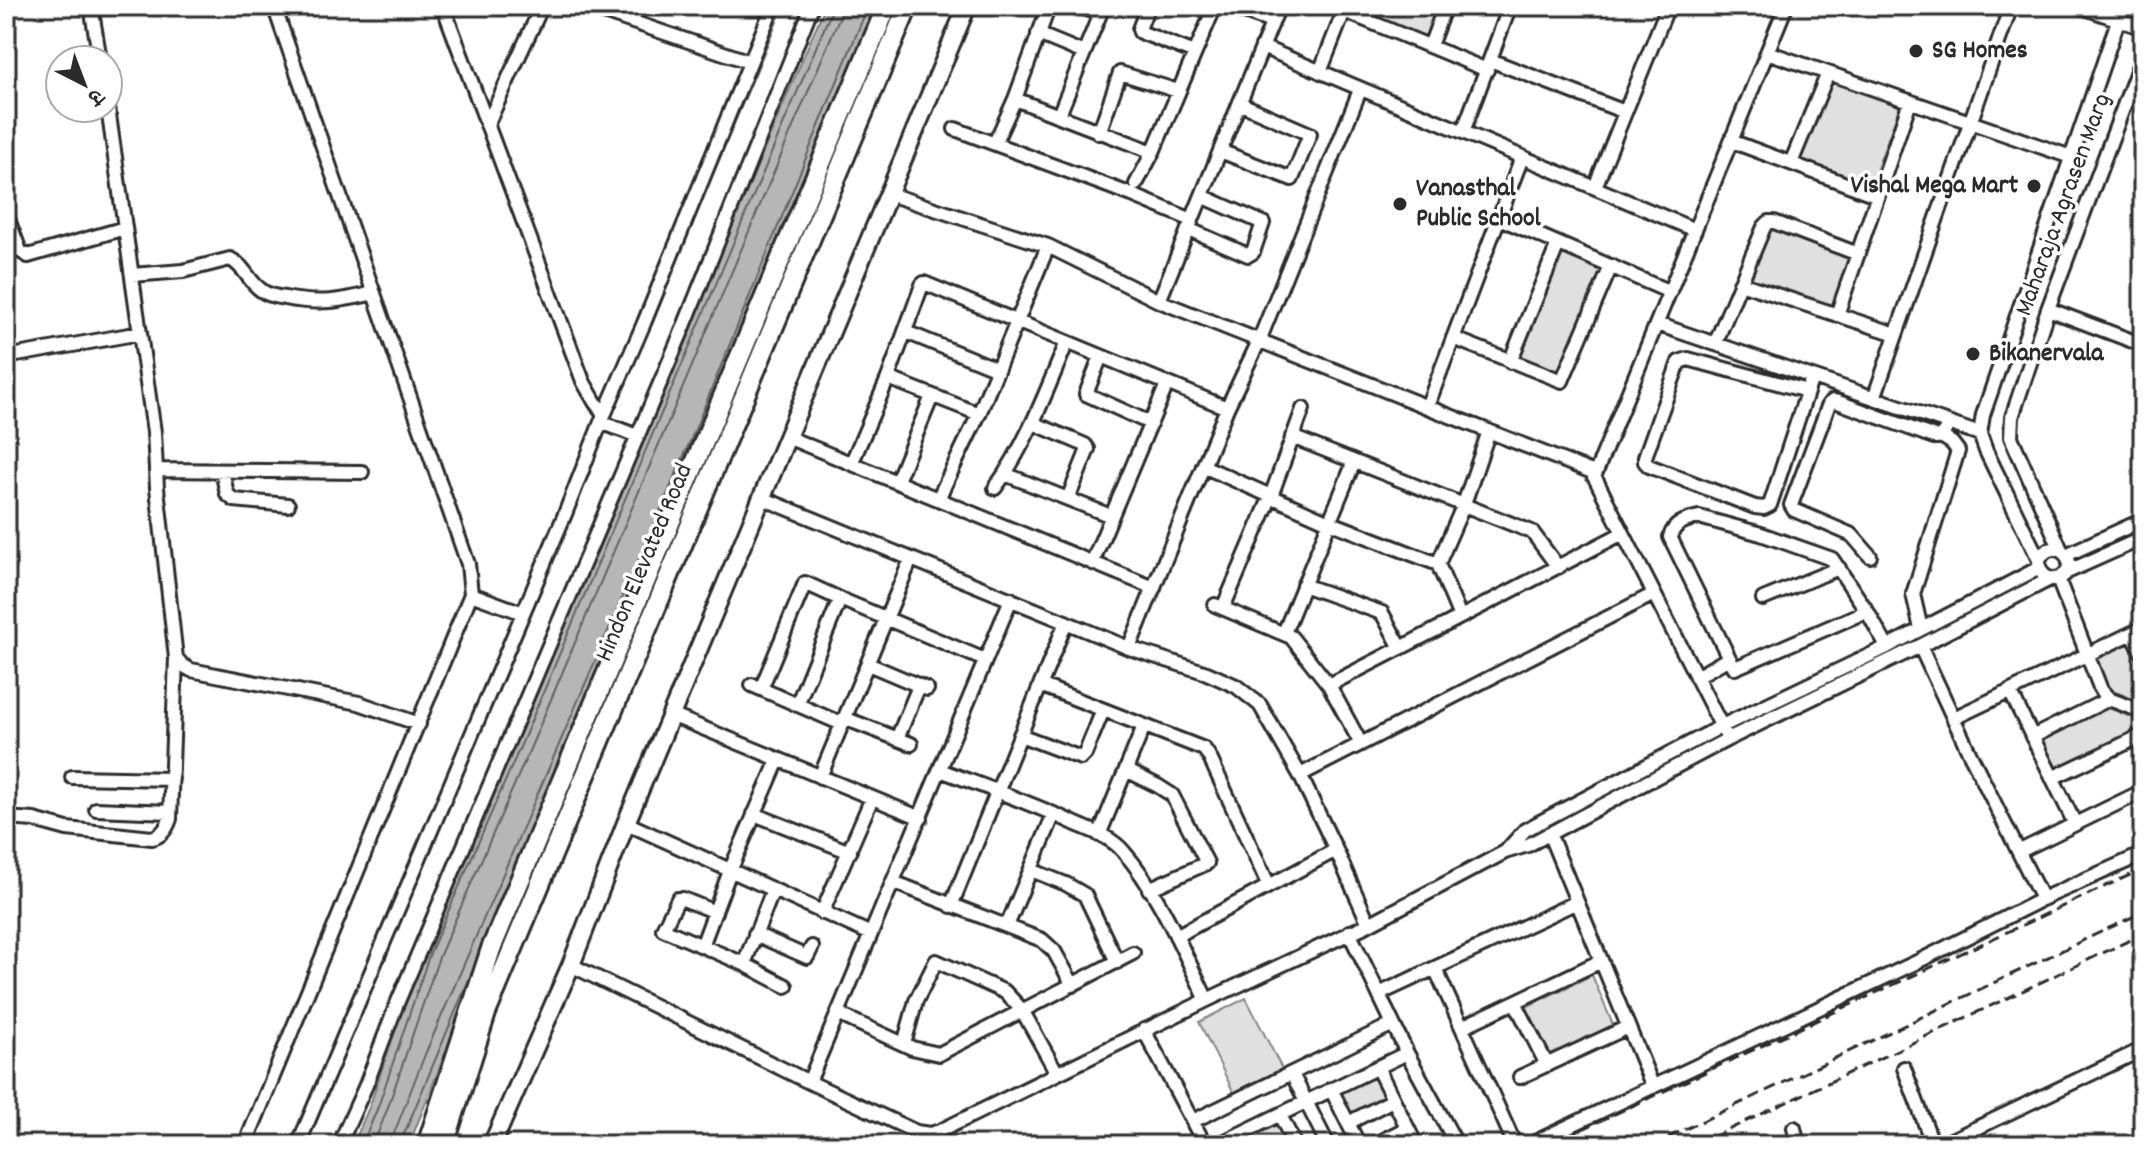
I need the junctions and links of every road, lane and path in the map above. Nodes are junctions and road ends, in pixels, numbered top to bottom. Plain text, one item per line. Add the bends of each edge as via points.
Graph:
1 (91, 6) edge
2 (274, 6) edge
3 (443, 6) edge
4 (542, 6) edge
5 (586, 6) edge
6 (773, 6) edge
7 (812, 6) edge
8 (887, 6) edge
9 (908, 6) edge
10 (967, 6) edge
11 (1049, 6) edge
12 (1079, 6) edge
13 (1148, 6) edge
14 (1215, 6) edge
15 (1228, 6) edge
16 (1279, 6) edge
17 (1510, 6) edge
18 (1668, 6) edge
19 (1786, 6) edge
20 (2011, 6) edge
21 (2079, 6) edge
22 (2123, 6) edge
23 (1345, 8) edge
24 (1440, 8) edge
25 (1101, 10) edge
26 (2118, 20) junction
27 (1272, 22) junction
28 (2143, 28) edge
29 (1038, 34) junction
30 (97, 44) edge
31 (1430, 46) junction
32 (1262, 47) junction
33 (1767, 52) junction
34 (1084, 53) junction
35 (1195, 53) junction
36 (2143, 55) edge
37 (750, 62) junction
38 (1488, 65) junction
39 (1320, 72) junction
40 (1828, 73) junction
41 (1360, 90) junction
42 (1178, 91) junction
43 (1015, 99) junction
44 (1910, 101) junction
45 (1241, 104) junction
46 (1625, 112) junction
47 (1059, 115) junction
48 (1970, 122) junction
49 (110, 124) edge
50 (487, 125) junction
51 (955, 129) dead end
52 (1463, 132) junction
53 (1099, 133) junction
54 (1731, 141) junction
55 (995, 143) junction
56 (1220, 151) junction
57 (1153, 152) junction
58 (1522, 157) junction
59 (2071, 157) junction
60 (1791, 163) junction
61 (1136, 184) dead end
62 (1595, 187) junction
63 (889, 194) junction
64 (1202, 196) junction
65 (1878, 196) junction
66 (6, 214) edge
67 (1499, 218) junction
68 (1190, 225) junction
69 (125, 228) junction
70 (1695, 230) junction
71 (1558, 244) junction
72 (1048, 246) junction
73 (1858, 254) junction
74 (1611, 266) junction
75 (132, 275) junction
76 (1740, 283) junction
77 (1670, 292) junction
78 (374, 293) junction
79 (1159, 301) junction
80 (2048, 309) junction
81 (1837, 315) junction
82 (1017, 321) junction
83 (1657, 324) junction
84 (906, 332) junction
85 (140, 333) junction
86 (1896, 334) junction
87 (1453, 338) junction
88 (1259, 341) junction
89 (1067, 342) junction
90 (1715, 344) junction
91 (2143, 345) edge
92 (1101, 356) junction
93 (6, 357) edge
94 (1510, 362) junction
95 (997, 369) junction
96 (1812, 377) junction
97 (888, 378) junction
98 (1167, 384) junction
99 (1807, 391) junction
100 (932, 396) junction
101 (1874, 398) junction
102 (1427, 407) junction
103 (1227, 408) junction
104 (1303, 409) dead end
105 (979, 414) junction
106 (604, 420) junction
107 (1033, 423) junction
108 (1150, 423) junction
109 (1948, 423) junction
110 (1489, 431) junction
111 (1980, 434) junction
112 (637, 436) junction
113 (1941, 436) junction
114 (787, 437) junction
115 (1292, 437) junction
116 (852, 462) junction
117 (1354, 462) junction
118 (1203, 466) junction
119 (156, 470) junction
120 (222, 471) junction
121 (362, 472) dead end
122 (1005, 474) junction
123 (1594, 477) junction
124 (897, 481) junction
125 (995, 488) dead end
126 (1271, 496) junction
127 (762, 498) junction
128 (938, 499) junction
129 (1068, 499) junction
130 (1464, 504) junction
131 (288, 505) dead end
132 (1111, 516) junction
133 (2143, 520) edge
134 (1329, 522) junction
135 (1623, 533) junction
136 (2143, 538) edge
137 (2064, 552) junction
138 (1870, 556) dead end
139 (911, 559) junction
140 (1092, 563) junction
141 (1438, 564) junction
142 (2039, 564) junction
143 (1558, 567) junction
144 (1839, 568) junction
145 (2058, 577) junction
146 (1303, 585) junction
147 (1154, 588) junction
148 (471, 594) junction
149 (1654, 594) junction
150 (840, 599) junction
151 (1011, 599) junction
152 (1763, 599) dead end
153 (1867, 611) junction
154 (523, 613) junction
155 (1460, 617) junction
156 (886, 619) junction
157 (1066, 622) junction
158 (1921, 629) junction
159 (2138, 631) edge
160 (1284, 633) junction
161 (1920, 646) junction
162 (1887, 647) junction
163 (1129, 648) junction
164 (1401, 648) junction
165 (2143, 655) edge
166 (2086, 656) junction
167 (176, 658) junction
168 (1729, 658) junction
169 (985, 660) junction
170 (868, 664) junction
171 (1696, 677) junction
172 (1040, 685) junction
173 (1329, 685) junction
174 (2010, 691) junction
175 (2109, 699) junction
176 (797, 705) junction
177 (1103, 710) junction
178 (2143, 712) edge
179 (671, 715) junction
180 (1954, 718) junction
181 (843, 721) junction
182 (419, 724) junction
183 (1144, 726) junction
184 (1722, 726) junction
185 (1020, 735) junction
186 (2143, 735) edge
187 (2032, 737) junction
188 (897, 739) junction
189 (1728, 739) junction
190 (911, 744) dead end
191 (1361, 744) junction
192 (778, 760) junction
193 (940, 770) junction
194 (1126, 770) junction
195 (1300, 775) junction
196 (72, 777) dead end
197 (820, 777) junction
198 (2052, 778) junction
199 (172, 779) junction
200 (997, 791) junction
201 (2143, 791) edge
202 (872, 798) junction
203 (96, 809) dead end
204 (170, 812) junction
205 (754, 814) junction
206 (1054, 814) junction
207 (6, 818) edge
208 (921, 818) junction
209 (626, 823) junction
210 (2075, 824) junction
211 (1549, 833) junction
212 (1099, 835) junction
213 (1336, 850) junction
214 (2020, 851) junction
215 (850, 852) junction
216 (1505, 852) junction
217 (2143, 854) edge
218 (1031, 870) junction
219 (730, 871) junction
220 (893, 882) junction
221 (1269, 886) junction
222 (1149, 889) junction
223 (773, 890) junction
224 (2040, 900) junction
225 (1577, 902) junction
226 (951, 906) junction
227 (715, 912) junction
228 (822, 913) junction
229 (1369, 924) junction
230 (1007, 926) junction
231 (1349, 932) junction
232 (755, 934) junction
233 (871, 934) junction
234 (1176, 936) junction
235 (702, 946) junction
236 (812, 947) dead end
237 (1133, 953) dead end
238 (1601, 961) junction
239 (1117, 962) junction
240 (744, 964) junction
241 (571, 965) junction
242 (1435, 968) junction
243 (1073, 985) junction
244 (786, 986) dead end
245 (1379, 994) junction
246 (1207, 1000) junction
247 (1515, 1002) junction
248 (1022, 1010) junction
249 (838, 1014) junction
250 (1393, 1024) junction
251 (1462, 1027) junction
252 (1628, 1027) junction
253 (1144, 1030) junction
254 (904, 1044) junction
255 (2143, 1049) edge
256 (1407, 1053) junction
257 (1547, 1065) junction
258 (1377, 1067) junction
259 (1904, 1068) dead end
260 (1057, 1073) junction
261 (1292, 1074) junction
262 (1520, 1077) dead end
263 (809, 1082) junction
264 (1653, 1087) junction
265 (1331, 1089) junction
266 (1393, 1100) junction
267 (1307, 1102) junction
268 (1280, 1115) junction
269 (1193, 1121) junction
270 (1348, 1123) junction
271 (1407, 1128) junction
272 (1794, 1128) dead end
273 (1232, 1142) edge
274 (1456, 1144) edge
275 (245, 1145) edge
276 (298, 1145) edge
277 (339, 1145) edge
278 (427, 1145) edge
279 (444, 1145) edge
280 (492, 1145) edge
281 (1205, 1145) edge
282 (1217, 1145) edge
283 (1295, 1145) edge
284 (1328, 1145) edge
285 (1359, 1145) edge
286 (1373, 1145) edge
287 (1416, 1145) edge
288 (1515, 1145) edge
289 (1529, 1145) edge
290 (1798, 1145) edge
291 (1933, 1145) edge
292 (1941, 1145) edge

1 - 30 street
2 - 78 street
3 - 50 street
4 - 50 street
5 - 37 street
6 - 37 street
7 - 112 street
8 - 278 highway, Hindon Elevated Road via 497,935
9 - 279 highway, Hindon Elevated Road via 492,998
10 - 63 main road
11 - 29 street
12 - 25 street
13 - 35 street via 1140,32
14 - 35 street
15 - 27 street
16 - 27 street
17 - 38 street
18 - 46 street
19 - 33 street
20 - 48 street
21 - 26 street
22 - 26 street, Maharaja Agrasen Marg
23 - 31 street
23 - 39 street
24 - 31 street
25 - 34 street
26 - 28 street
26 - 59 street, Maharaja Agrasen Marg
27 - 32 street
29 - 34 street
29 - 43 street
31 - 38 street
32 - 39 street
32 - 45 street
33 - 40 street
33 - 54 street
34 - 47 street
35 - 42 street
36 - 80 street, Maharaja Agrasen Marg
37 - 106 street
38 - 46 street
38 - 52 street
39 - 41 street
40 - 44 street
40 - 60 street
41 - 52 street
41 - 88 street
42 - 53 street via 1120,73
42 - 57 street
43 - 47 street
43 - 55 street
44 - 48 street
44 - 65 street
45 - 56 street
45 - 56 street via 1310,134 1292,179
46 - 62 street
47 - 53 street
48 - 59 street
48 - 86 street
49 - 69 street
50 - 106 street via 583,381
51 - 55 street
52 - 58 street
53 - 57 street
54 - 60 street
54 - 70 street
55 - 68 street
56 - 64 street
57 - 61 street
58 - 62 street
58 - 67 street
59 - 111 street, Maharaja Agrasen Marg
60 - 65 street
62 - 70 street
63 - 72 street
63 - 114 main road
64 - 68 street
64 - 68 street via 1263,223 1253,252 1248,255
65 - 73 street
66 - 69 street via 20,251 28,256
67 - 71 street
67 - 87 street
68 - 79 street
69 - 75 street
70 - 77 street
71 - 74 street
71 - 94 street
72 - 79 street
72 - 82 street
73 - 76 street via 1769,222
73 - 81 street
74 - 77 street
74 - 94 street via 1562,381
75 - 78 street via 183,271 230,259 260,290 297,301 330,303
75 - 85 street
76 - 81 street
76 - 90 street
77 - 83 street
78 - 148 street via 468,564
79 - 88 street
80 - 91 street
80 - 137 street, Maharaja Agrasen Marg via 2012,417 2011,437
81 - 86 street
82 - 84 street via 924,283
82 - 89 street
82 - 95 street
83 - 90 street
83 - 123 street
84 - 95 street
84 - 97 street
85 - 93 street
85 - 119 street
86 - 101 street
87 - 94 street
87 - 102 street
88 - 102 street
88 - 103 street
89 - 92 street
89 - 107 street
90 - 96 street
92 - 98 street
92 - 108 street via 1086,394
95 - 105 street
96 - 99 street
96 - 101 street
97 - 100 street
97 - 116 street
98 - 103 street
98 - 108 street
99 - 99 street via 1770,505 1764,508 1645,462 1683,359
100 - 105 street
100 - 124 street
101 - 109 street
102 - 110 street
103 - 118 street
104 - 115 street
105 - 128 street
106 - 112 street
106 - 154 street
107 - 122 street
107 - 129 street via 1088,449
108 - 132 street
109 - 111 street
109 - 113 street
110 - 123 street
110 - 130 street
111 - 142 street
112 - 277 street
113 - 138 street via 1838,402 1829,404 1791,505 1852,535
113 - 158 street via 1958,451 1913,594
114 - 116 street
114 - 127 main road
115 - 117 street
115 - 126 street
116 - 124 street
117 - 130 street
117 - 134 street
118 - 126 street
118 - 147 street
119 - 120 street
119 - 167 street
120 - 121 street
120 - 131 street via 227,494 234,500
122 - 125 street
122 - 129 street
123 - 135 street
124 - 128 street
126 - 134 street
126 - 160 street via 1219,606
127 - 139 street
127 - 179 main road
128 - 140 street
129 - 132 street
130 - 141 street
130 - 143 street via 1532,532
132 - 140 street
133 - 137 street
134 - 141 street
134 - 146 street
135 - 143 street
135 - 149 street
136 - 145 street
137 - 142 street via 2046,551
137 - 145 street via 2069,562
139 - 151 street
139 - 156 street
140 - 147 street
141 - 155 street
142 - 145 street via 2042,573
142 - 158 street
143 - 155 street
144 - 152 street
144 - 153 street
144 - 168 street via 1831,559 1699,517 1674,527 1670,537
145 - 161 street
145 - 166 street
146 - 160 street
146 - 164 street via 1382,613
147 - 163 street
148 - 154 street
148 - 182 street
149 - 171 street
149 - 191 street
150 - 156 street
150 - 176 street
150 - 176 street via 805,583 756,687
151 - 157 street
151 - 169 street
153 - 162 street
153 - 168 street via 1735,668
154 - 276 street
155 - 164 street
156 - 169 street
156 - 170 street
157 - 163 street
157 - 172 street
158 - 162 street
159 - 165 street
159 - 166 street
160 - 173 street
161 - 180 street
161 - 189 street
162 - 184 street
163 - 195 street via 1207,673 1250,696
164 - 173 street
166 - 174 street
166 - 175 street
167 - 182 street via 191,670 359,703
167 - 199 street
168 - 171 street
169 - 193 street
170 - 181 street
170 - 188 street via 923,688
171 - 184 street
172 - 177 street
172 - 185 street
173 - 191 street
174 - 180 street
174 - 187 street
175 - 178 street
175 - 187 street
176 - 181 street
177 - 183 street
177 - 185 street via 1080,758
179 - 192 street
179 - 209 main road
180 - 214 street
181 - 188 street
181 - 197 street
182 - 275 street
183 - 194 street
183 - 221 street via 1207,752
184 - 189 street
184 - 216 street via 1525,830
185 - 200 street
186 - 198 street
187 - 198 street
188 - 190 street
189 - 211 street
191 - 195 street
192 - 197 street
192 - 205 street
193 - 200 street
193 - 208 street
194 - 212 street
194 - 222 street via 1172,795 1207,863
195 - 213 street
196 - 199 street
197 - 202 street
198 - 210 street
199 - 204 street
200 - 206 street
200 - 226 street
201 - 210 street
202 - 208 street
202 - 215 street
203 - 204 street
204 - 207 street via 167,827 152,838
205 - 215 street
205 - 219 street
206 - 212 street
206 - 218 street
208 - 220 street
209 - 219 street
209 - 241 main road
210 - 214 street
211 - 216 street
211 - 225 street
212 - 222 street via 1124,852
213 - 221 street
213 - 229 street
214 - 224 street
215 - 228 street
216 - 229 street
217 - 224 street
218 - 230 street
218 - 239 street via 1083,893
219 - 223 street
219 - 227 street
220 - 226 street
220 - 233 street
221 - 234 street
222 - 234 street
223 - 228 street
223 - 232 street
224 - 264 street
225 - 238 street
225 - 242 street
226 - 230 street
227 - 235 street
227 - 235 street via 678,899 663,926
228 - 233 street
229 - 231 street
230 - 243 street via 1046,943
231 - 245 street
231 - 246 street
232 - 236 street via 807,957
232 - 240 street
233 - 249 street
234 - 246 street
235 - 240 street
237 - 239 street
238 - 247 street
238 - 252 street
239 - 243 street
240 - 244 street
241 - 263 street
241 - 280 main road
242 - 245 street
242 - 251 street
243 - 248 street
245 - 250 street
246 - 253 street
247 - 251 street
247 - 257 street
248 - 254 street via 939,1054
248 - 254 street via 1005,992 936,961 916,1001
248 - 260 street
249 - 254 street
249 - 263 street
250 - 256 street
250 - 261 street
251 - 288 street
252 - 257 street
252 - 264 street
253 - 260 street
253 - 269 street
255 - 292 street
256 - 258 street
256 - 274 street
257 - 262 street
258 - 265 street
258 - 266 street
259 - 291 street
260 - 263 street via 930,1134
261 - 267 street
261 - 269 street
264 - 289 street
265 - 267 street
265 - 270 street
266 - 270 street
266 - 271 street
267 - 268 street
267 - 284 street
268 - 273 street
268 - 283 street
269 - 281 street
270 - 285 street
271 - 286 street
271 - 287 street
272 - 290 street
273 - 282 street

